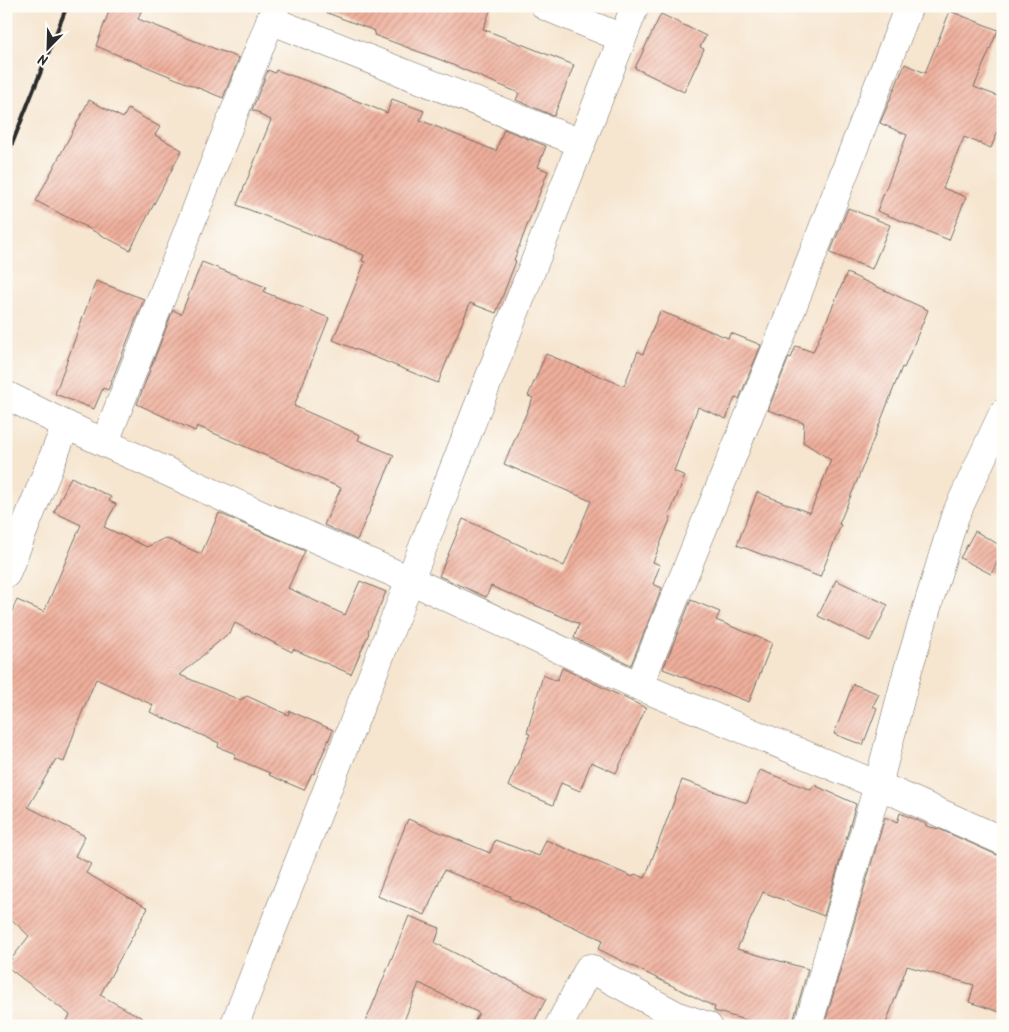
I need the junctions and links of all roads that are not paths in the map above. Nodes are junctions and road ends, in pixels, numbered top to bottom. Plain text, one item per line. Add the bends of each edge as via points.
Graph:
1 (545, 6) edge
2 (635, 6) edge
3 (909, 6) edge
4 (273, 13) edge
5 (622, 38) junction
6 (581, 142) junction
7 (6, 395) edge
8 (1003, 413) edge
9 (66, 425) junction
10 (104, 442) junction
11 (6, 574) edge
12 (410, 580) junction
13 (639, 686) junction
14 (878, 785) junction
15 (1003, 841) edge
16 (234, 1026) edge
17 (559, 1026) edge
18 (708, 1026) edge
19 (808, 1026) edge

1 - 5 street
2 - 5 street
3 - 13 street via 780,339
4 - 6 street
4 - 10 street
5 - 6 street
6 - 12 street
7 - 9 street
8 - 14 street via 955,516 906,673
9 - 10 street
9 - 11 street
10 - 12 street
12 - 13 street
12 - 16 street
13 - 14 street
14 - 15 street
14 - 19 street
17 - 18 street via 589,968 678,1016

